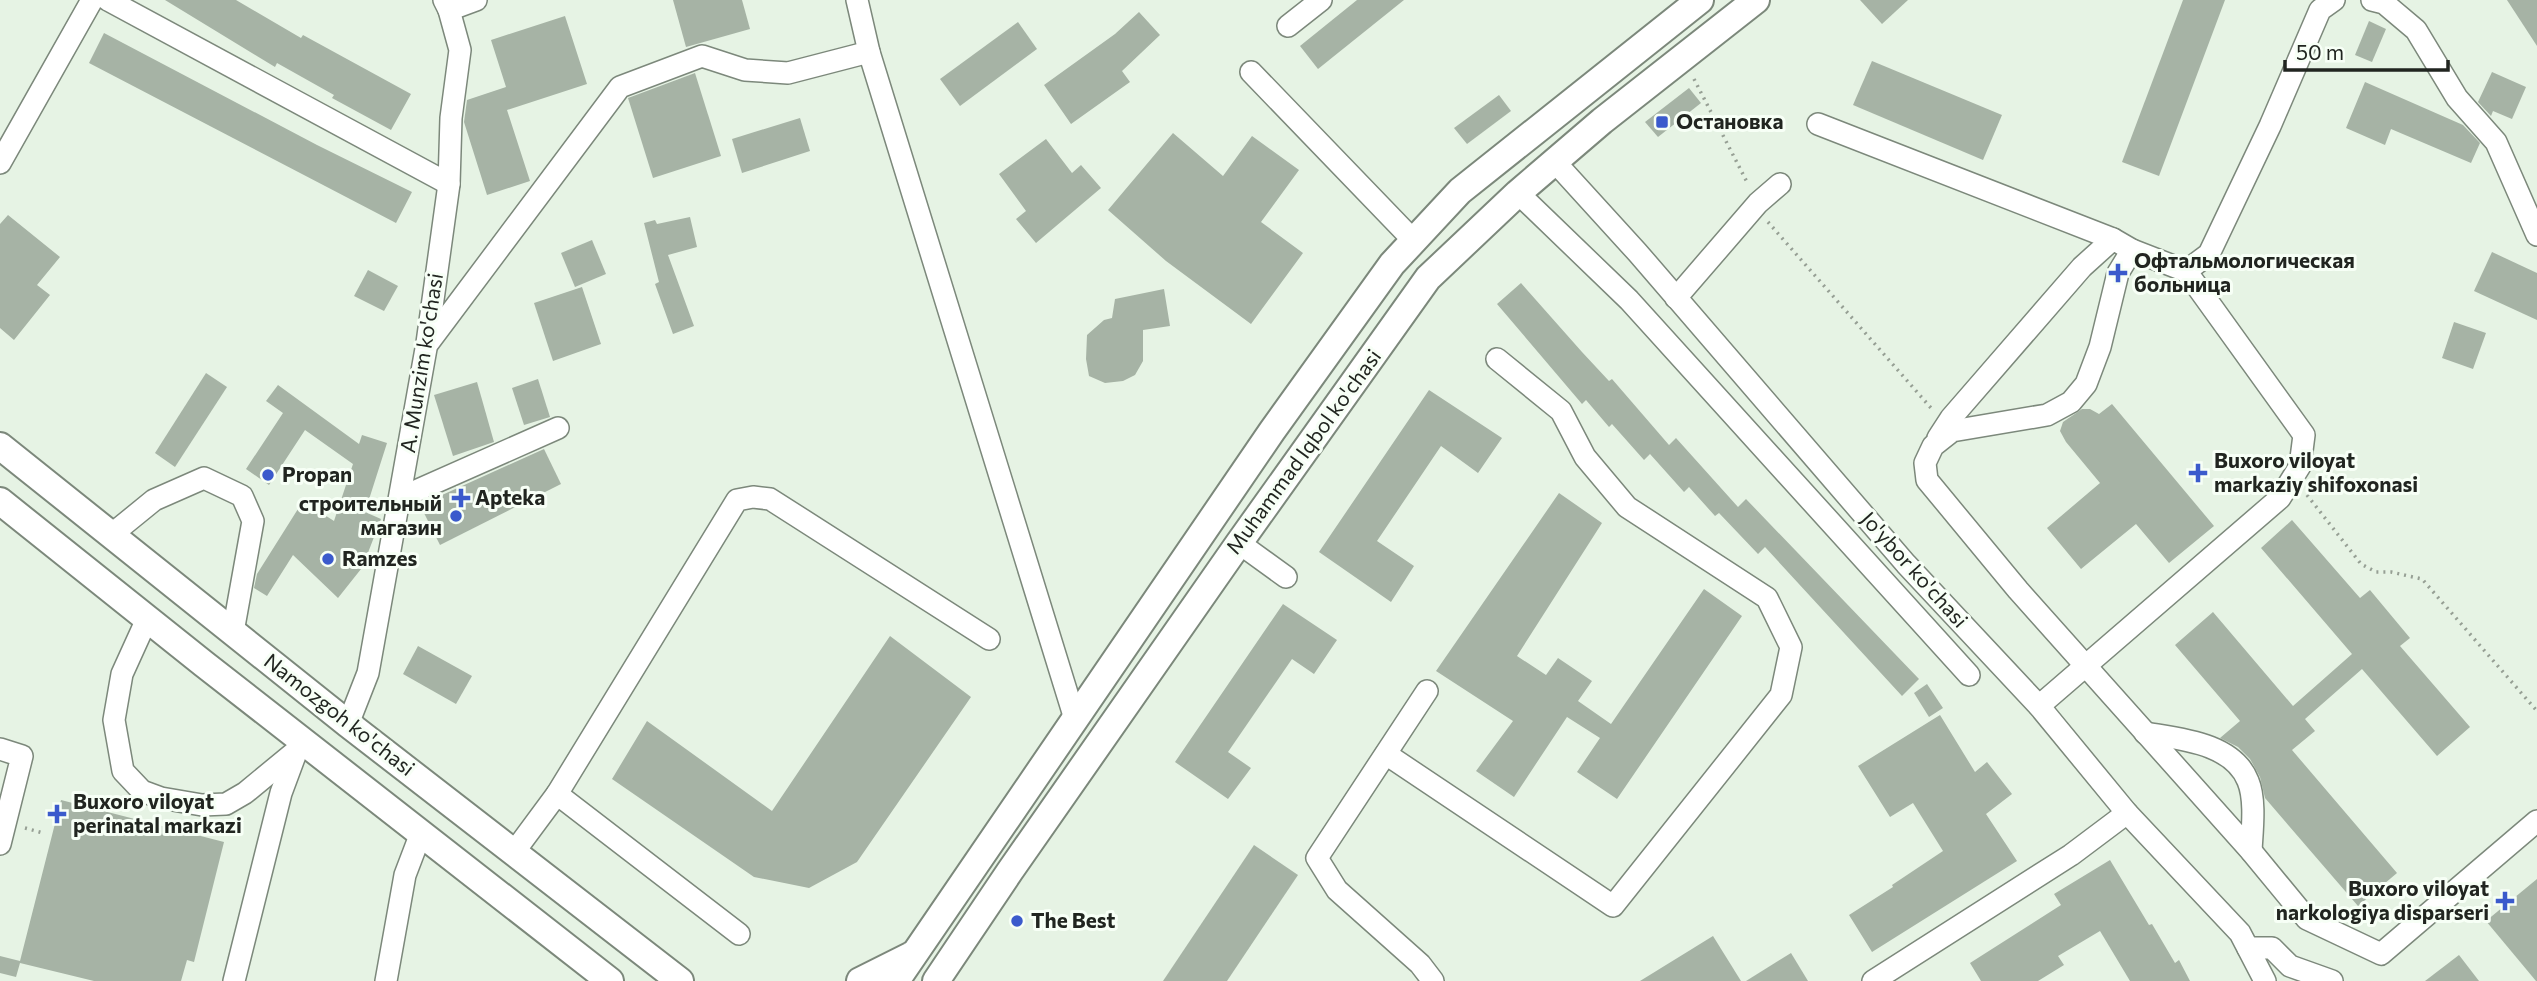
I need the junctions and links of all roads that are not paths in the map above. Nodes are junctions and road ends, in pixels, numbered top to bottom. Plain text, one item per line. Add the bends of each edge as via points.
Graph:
1 (92, 0) edge
2 (108, 0) edge
3 (476, 0) edge
4 (857, 0) edge
5 (1321, 0) edge
6 (1700, 0) edge
7 (1756, 0) edge
8 (2334, 0) edge
9 (2372, 0) edge
10 (447, 5) edge
11 (1288, 26) dead end
12 (869, 52) junction
13 (1251, 72) dead end
14 (1818, 124) dead end
15 (1555, 162) junction
16 (0, 163) edge
17 (449, 184) junction
18 (1780, 184) dead end
19 (1518, 193) junction
20 (2537, 235) edge
21 (2113, 239) junction
22 (1413, 240) junction
23 (2133, 250) junction
24 (2186, 271) junction
25 (1676, 298) junction
26 (427, 344) junction
27 (1497, 359) dead end
28 (558, 428) dead end
29 (0, 446) edge
30 (1933, 446) junction
31 (400, 498) junction
32 (0, 501) edge
33 (111, 534) junction
34 (1239, 543) junction
35 (1286, 577) dead end
36 (147, 619) junction
37 (233, 632) junction
38 (989, 639) dead end
39 (2085, 665) junction
40 (1969, 675) dead end
41 (1427, 691) dead end
42 (2039, 706) junction
43 (1075, 719) junction
44 (348, 724) junction
45 (2145, 733) junction
46 (300, 746) junction
47 (0, 749) edge
48 (1386, 754) junction
49 (558, 794) junction
50 (2127, 813) junction
51 (2537, 821) edge
52 (421, 834) junction
53 (0, 844) edge
54 (2251, 851) junction
55 (514, 852) junction
56 (739, 934) dead end
57 (2248, 948) junction
58 (913, 954) junction
59 (234, 981) edge
60 (386, 981) edge
61 (610, 981) edge
62 (680, 981) edge
63 (860, 981) edge
64 (896, 981) edge
65 (936, 981) edge
66 (1433, 981) edge
67 (1872, 981) edge
68 (2265, 981) edge
69 (2332, 981) edge

1 - 16 street
2 - 17 street
3 - 10 street
4 - 12 street
5 - 11 street
6 - 22 main road, Muhammad Iqbol ko'chasi via 1460,191
7 - 15 main road, Muhammad Iqbol ko'chasi
8 - 24 street via 2320,10 2209,254
9 - 20 street via 2385,3 2416,30 2457,98 2496,142
10 - 17 street, A. Munzim ko'chasi via 460,50
12 - 26 street via 788,73 745,69 702,57 620,87
12 - 43 street
13 - 22 street
14 - 21 street
15 - 19 main road, Muhammad Iqbol ko'chasi
15 - 25 street, Jo'ybor ko'chasi
17 - 26 street, A. Munzim ko'chasi
18 - 25 street
19 - 34 main road, Muhammad Iqbol ko'chasi via 1428,278
19 - 40 street via 1629,300
21 - 23 street
21 - 30 street via 2082,267
22 - 43 main road, Muhammad Iqbol ko'chasi via 1272,430
23 - 24 street
23 - 30 street via 2118,273 2086,384 2071,402 2047,415 1952,431
24 - 39 street via 2304,435 2300,466 2280,498
25 - 42 street, Jo'ybor ko'chasi via 1906,564
26 - 31 street, A. Munzim ko'chasi
27 - 48 street via 1561,411 1585,457 1628,508 1767,598 1791,647 1782,695 1613,906
28 - 31 street
29 - 33 main road, Namozgoh ko'chasi
30 - 39 street via 1926,463 1927,480
31 - 44 street, A. Munzim ko'chasi via 368,673
32 - 36 main road, Namozgoh ko'chasi
33 - 37 main road, Namozgoh ko'chasi
33 - 37 street via 155,500 204,478 243,496 253,521
34 - 35 street
34 - 65 main road, Muhammad Iqbol ko'chasi
36 - 46 main road, Namozgoh ko'chasi
36 - 46 street via 122,674 114,720 123,771 142,791 202,805 226,804
37 - 44 main road, Namozgoh ko'chasi
38 - 49 street via 770,499 737,500
39 - 42 street
39 - 45 street
41 - 48 street
42 - 50 street, Jo'ybor ko'chasi
43 - 58 main road, Muhammad Iqbol ko'chasi
44 - 55 main road, Namozgoh ko'chasi
45 - 54 street
45 - 54 street via 2201,743 2230,757 2248,780 2253,815
46 - 52 main road, Namozgoh ko'chasi
46 - 59 street via 281,793
47 - 53 street via 22,756
48 - 66 street via 1317,858 1338,890
49 - 55 street
49 - 56 street
50 - 57 street, Jo'ybor ko'chasi via 2240,933
50 - 67 street via 2071,855
51 - 54 street via 2381,954 2307,919
52 - 60 street via 405,875
52 - 61 main road, Namozgoh ko'chasi
55 - 62 main road, Namozgoh ko'chasi
57 - 68 street, Jo'ybor ko'chasi
57 - 69 street via 2272,948 2290,966
58 - 63 main road
58 - 64 main road, Muhammad Iqbol ko'chasi

